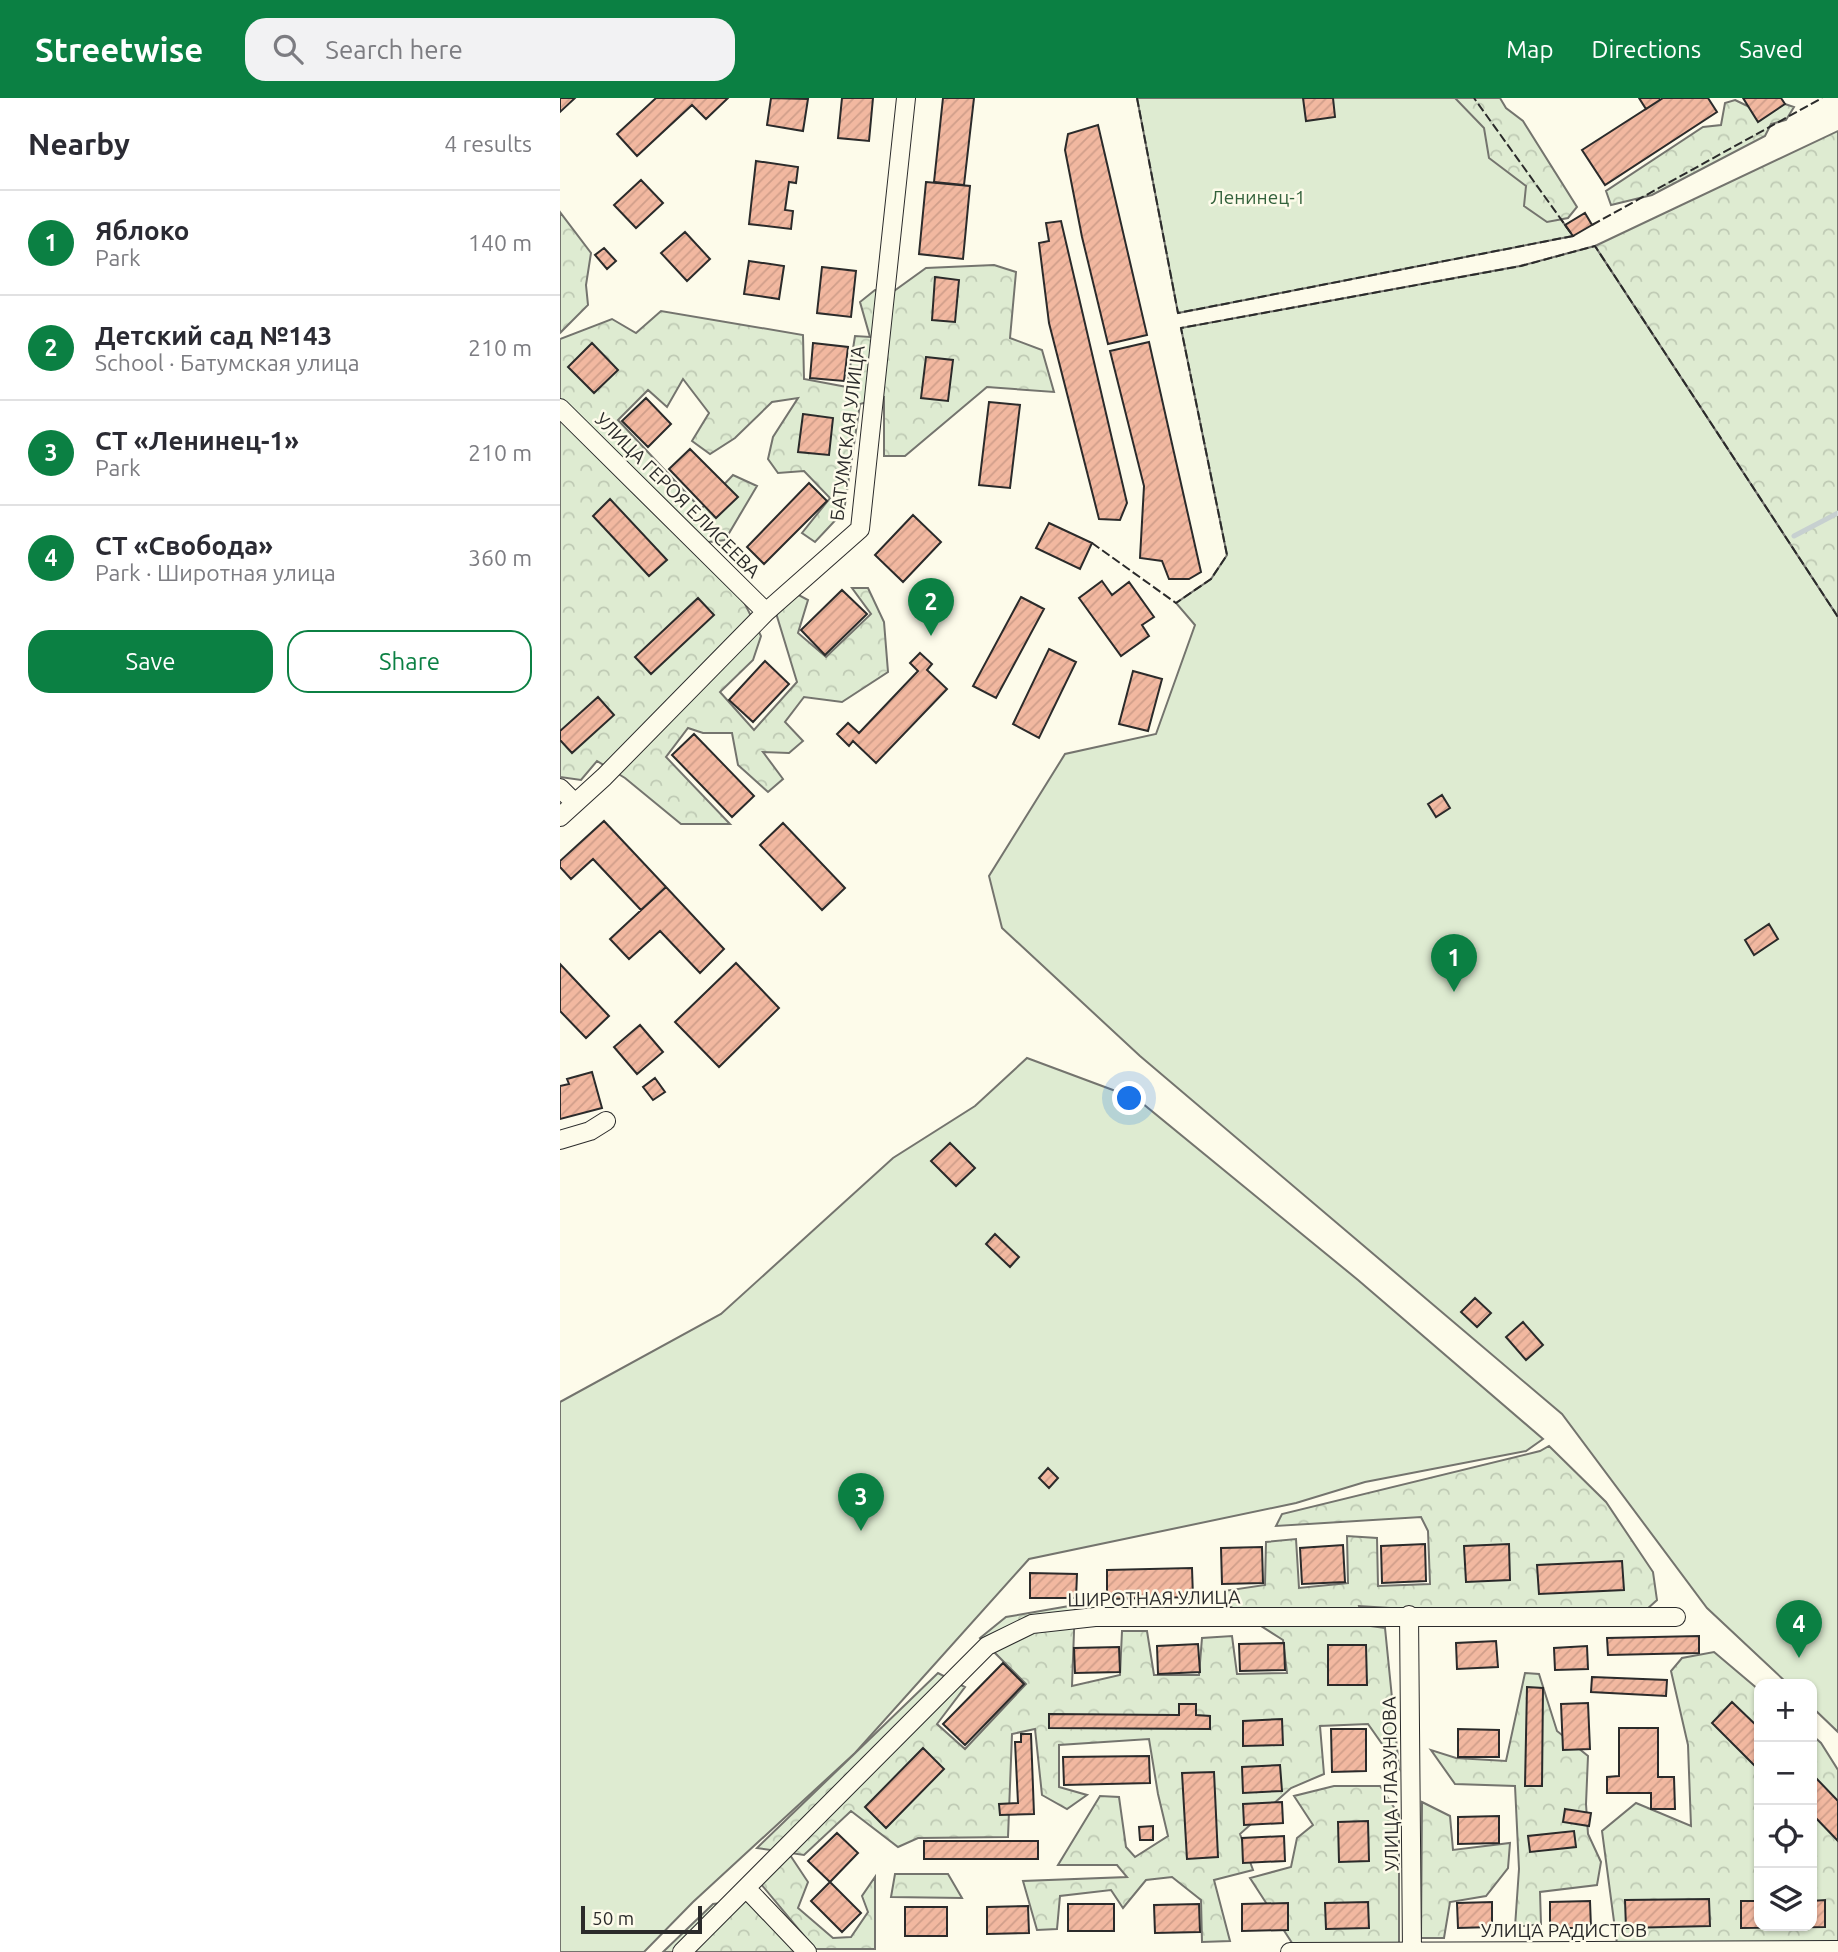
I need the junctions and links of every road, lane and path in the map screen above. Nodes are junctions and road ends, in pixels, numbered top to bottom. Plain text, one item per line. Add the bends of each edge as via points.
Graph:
1 (906, 98) edge
2 (560, 408) edge
3 (766, 612) junction
4 (560, 788) edge
5 (574, 802) junction
6 (560, 817) edge
7 (606, 1121) dead end
8 (560, 1140) edge
9 (1409, 1615) junction
10 (1676, 1617) dead end
11 (746, 1888) junction
12 (1838, 1950) edge
13 (1412, 1951) edge
14 (682, 1952) edge
15 (807, 1952) edge
16 (1290, 1952) edge

1 - 3 street, БАТУМСКАЯ УЛИЦА via 860,529
2 - 3 street, УЛИЦА ГЕРОЯ ЕЛИСЕЕВА
3 - 5 street, БАТУМСКАЯ УЛИЦА
4 - 5 street
5 - 6 street, БАТУМСКАЯ УЛИЦА
7 - 8 street
9 - 10 street, ШИРОТНАЯ УЛИЦА
9 - 11 street, ШИРОТНАЯ УЛИЦА via 1095,1617 1032,1624 986,1646
9 - 13 street, УЛИЦА ГЛАЗУНОВА
11 - 14 street, ШИРОТНАЯ УЛИЦА
11 - 15 street
12 - 13 street, УЛИЦА РАДИСТОВ
13 - 16 street, УЛИЦА РАДИСТОВ

